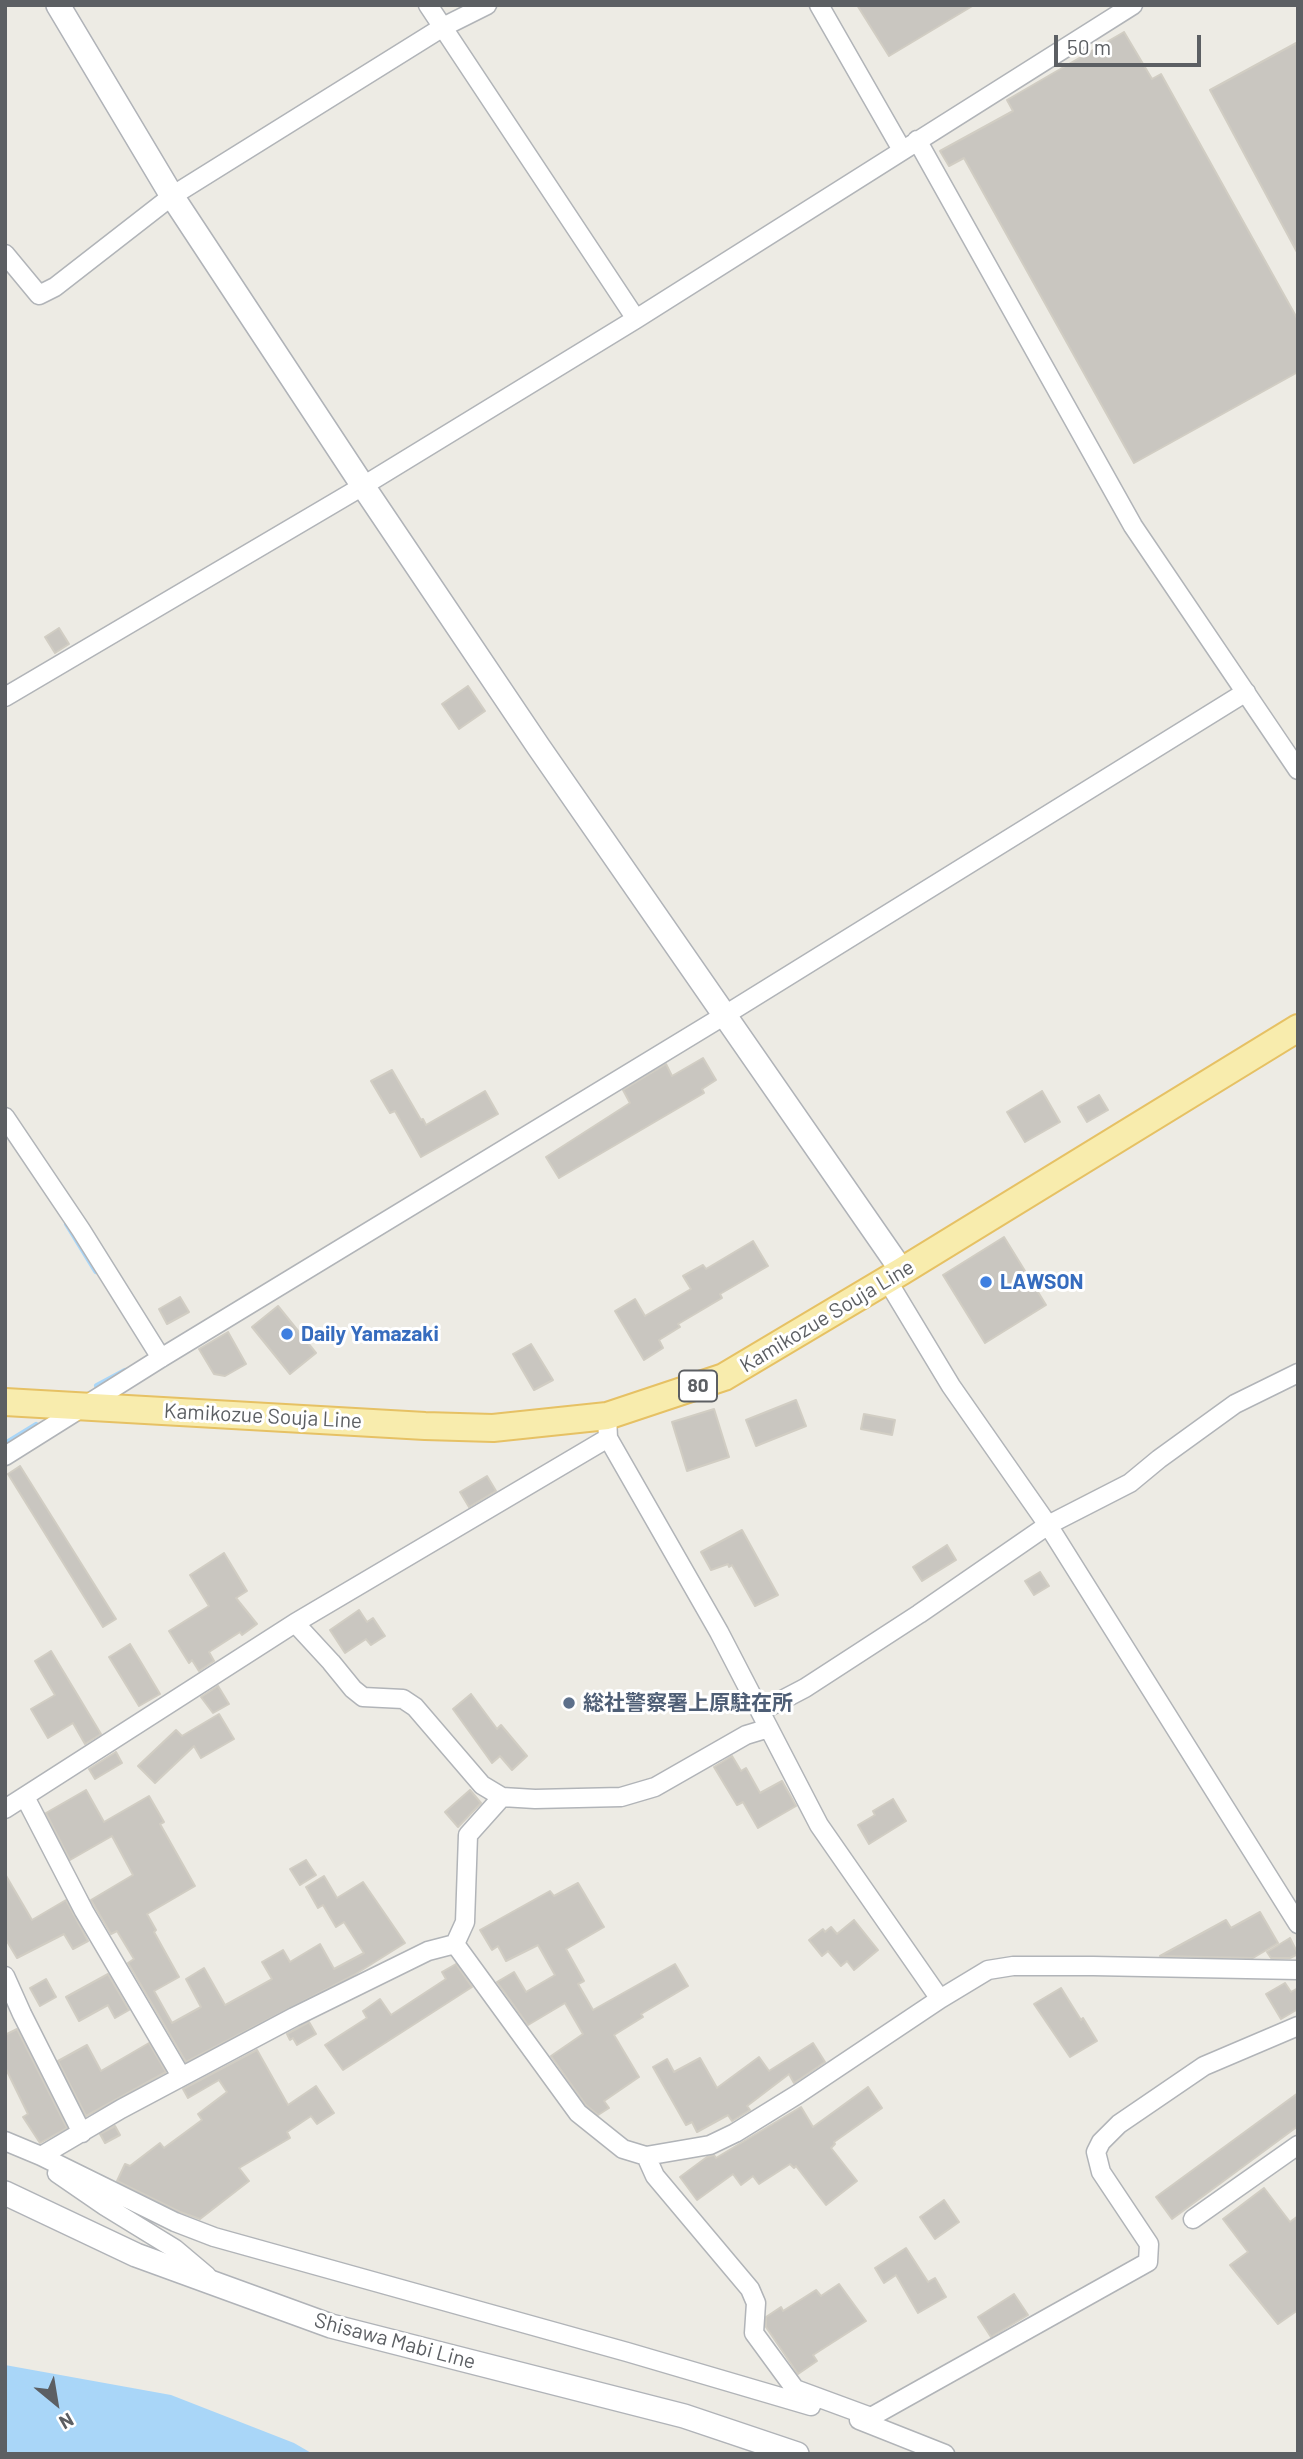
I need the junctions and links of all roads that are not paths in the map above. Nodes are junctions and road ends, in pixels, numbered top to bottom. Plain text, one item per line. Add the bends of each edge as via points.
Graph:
1 (58, 5) edge
2 (428, 5) edge
3 (487, 5) edge
4 (819, 5) edge
5 (1133, 5) edge
6 (443, 27) junction
7 (910, 145) junction
8 (172, 196) junction
9 (5, 254) edge
10 (636, 319) junction
11 (363, 486) junction
12 (1246, 692) junction
13 (5, 697) edge
14 (1298, 770) edge
15 (725, 1015) junction
16 (1298, 1028) edge
17 (5, 1116) edge
18 (895, 1275) junction
19 (161, 1358) junction
20 (1298, 1373) edge
21 (5, 1402) edge
22 (85, 1405) junction
23 (608, 1427) junction
24 (5, 1456) edge
25 (1048, 1525) junction
26 (295, 1623) junction
27 (761, 1711) junction
28 (769, 1728) junction
29 (25, 1797) junction
30 (502, 1797) junction
31 (5, 1809) edge
32 (1298, 1924) edge
33 (455, 1944) junction
34 (1298, 1970) edge
35 (5, 1976) edge
36 (940, 1999) junction
37 (1298, 2026) edge
38 (181, 2076) junction
39 (82, 2133) junction
40 (5, 2141) edge
41 (1298, 2145) edge
42 (41, 2156) junction
43 (646, 2156) junction
44 (5, 2193) edge
45 (1193, 2219) dead end
46 (218, 2285) junction
47 (797, 2454) edge
48 (945, 2454) edge

1 - 8 street
2 - 6 street
3 - 6 street
4 - 7 street
5 - 7 street
6 - 8 street
6 - 10 street
7 - 10 street
7 - 12 street via 1133,526
8 - 9 street via 39,295
8 - 11 street
10 - 11 street
11 - 13 street
11 - 15 street
12 - 14 street
12 - 15 street
15 - 18 street
15 - 19 street
16 - 18 main road, Kamikozue Souja Line / 80
17 - 19 street
18 - 23 main road, Kamikozue Souja Line / 80 via 724,1377
18 - 25 street via 951,1385
19 - 22 street
20 - 25 street via 1235,1404 1130,1483
21 - 22 main road, Kamikozue Souja Line / 80
22 - 23 main road, Kamikozue Souja Line / 80 via 466,1427
22 - 24 street
23 - 26 street
23 - 27 street
25 - 27 street via 908,1622
25 - 32 street
26 - 29 street
26 - 30 street via 353,1689 363,1697 403,1699 415,1707 482,1785
27 - 28 street
28 - 30 street via 720,1748 655,1787 621,1797
28 - 36 street via 819,1825
29 - 31 street
29 - 38 street via 84,1911
30 - 33 street via 468,1835 465,1922
33 - 38 street via 382,1973
33 - 43 street via 578,2113 623,2149
34 - 36 street via 1013,1966 988,1970
35 - 39 street
36 - 43 street via 735,2133 710,2144
37 - 43 street via 1214,2059 1101,2141 1096,2152 1101,2172 1143,2232 1149,2244 1148,2262 871,2417 795,2389 754,2333 756,2303 750,2289 655,2176
38 - 39 street
39 - 42 street
40 - 42 street
41 - 45 street
42 - 46 street via 60,2175 175,2249
42 - 48 street via 214,2237 870,2423
44 - 46 street, Shisawa Mabi Line via 136,2255
46 - 47 street, Shisawa Mabi Line via 331,2326 684,2416

